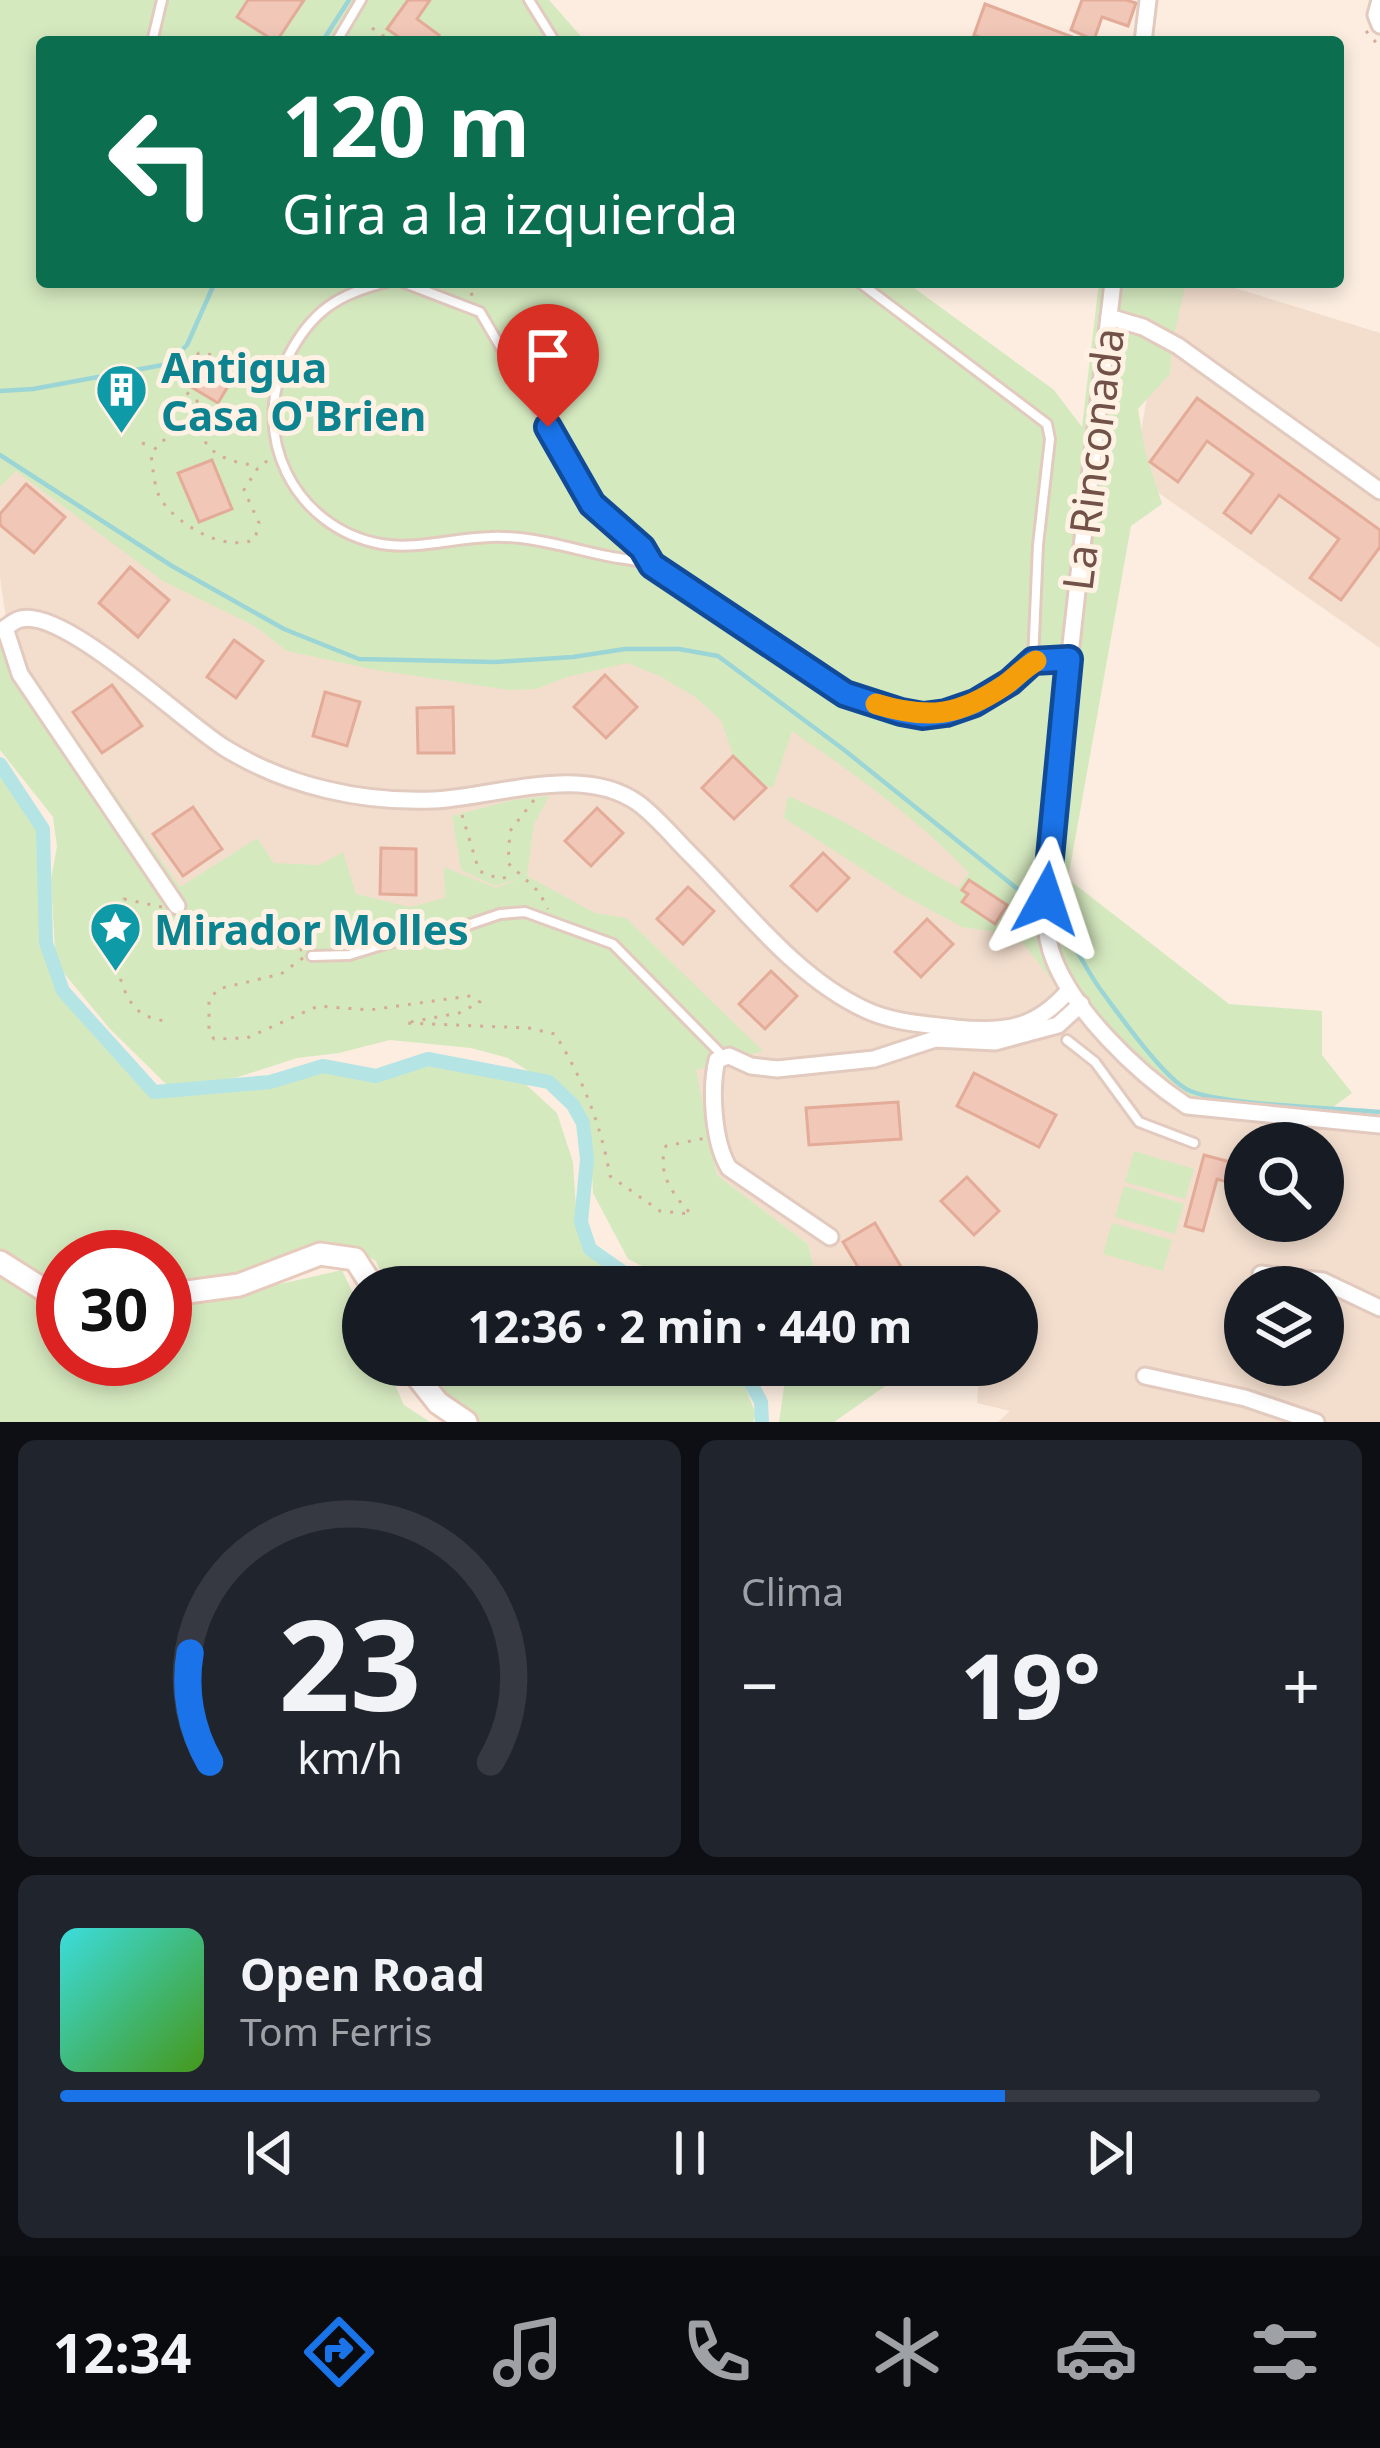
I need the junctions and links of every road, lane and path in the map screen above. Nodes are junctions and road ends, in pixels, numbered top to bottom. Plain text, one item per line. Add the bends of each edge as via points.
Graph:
1 (162, 0) edge
2 (361, 0) edge
3 (529, 0) edge
4 (1148, 0) edge
5 (1379, 0) edge
6 (1380, 25) edge
7 (373, 28) dead end
8 (153, 36) edge
9 (339, 36) edge
10 (384, 36) edge
11 (551, 36) edge
12 (1144, 36) edge
13 (369, 288) edge
14 (418, 288) edge
15 (867, 288) edge
16 (1112, 288) edge
17 (1109, 317) junction
18 (170, 349) dead end
19 (223, 356) dead end
20 (182, 368) junction
21 (196, 418) junction
22 (142, 443) dead end
23 (155, 447) junction
24 (278, 455) junction
25 (259, 466) junction
26 (1380, 491) edge
27 (652, 565) junction
28 (1069, 659) junction
29 (1033, 661) junction
30 (535, 799) dead end
31 (462, 815) dead end
32 (516, 874) junction
33 (177, 906) junction
34 (554, 922) junction
35 (312, 956) junction
36 (1075, 997) junction
37 (167, 1022) dead end
38 (1067, 1040) dead end
39 (1113, 1042) junction
40 (722, 1055) junction
41 (1095, 1063) junction
42 (1380, 1125) edge
43 (712, 1137) dead end
44 (1193, 1143) dead end
45 (830, 1237) dead end
46 (0, 1262) edge
47 (360, 1266) edge
48 (36, 1285) edge
49 (192, 1291) edge
50 (1344, 1291) edge
51 (1380, 1308) edge
52 (1145, 1376) dead end
53 (425, 1386) edge
54 (466, 1422) edge
55 (1316, 1422) edge

1 - 8 lane
2 - 9 lane
3 - 11 lane
4 - 12 street
5 - 6 street
7 - 10 path
13 - 24 lane via 304,326 275,397
14 - 27 lane via 480,312 592,504
15 - 29 lane via 1047,424
16 - 17 street, La Rinconada
17 - 26 street via 1178,346
17 - 28 street, La Rinconada
18 - 20 path
19 - 20 path via 199,352
20 - 21 path via 186,392 203,406
21 - 23 path
21 - 25 path via 211,452
22 - 23 path
23 - 25 path via 161,500 187,524 243,545 255,539 259,523 244,490
24 - 25 path
24 - 27 lane via 302,498 364,540 406,546 526,538
27 - 29 lane via 845,694 901,712 923,716 975,703
28 - 29 lane
28 - 36 street, La Rinconada via 1046,926
30 - 32 path via 510,831 508,863
31 - 32 path via 479,871 500,879
32 - 34 path via 539,892
33 - 35 path via 230,937
33 - 36 street via 20,674 5,628 20,619 46,621 125,670 224,748 321,790 432,800 577,783 637,802 769,937 867,1011 981,1030 1046,1015
33 - 37 path via 124,899 117,935 124,990 143,1016
34 - 35 lane via 513,911 444,934
34 - 40 lane via 613,944
35 - 43 path via 281,974 218,989 209,1000 214,1039 247,1038 318,1006 369,1010 470,997 480,1002 405,1024 555,1034 586,1092 610,1177 661,1211 691,1214 664,1171 666,1146
36 - 39 street, La Rinconada
36 - 40 street via 1058,1025 995,1042 935,1040 874,1059 777,1069
38 - 41 lane
39 - 41 lane
39 - 42 street, La Rinconada via 1187,1106
40 - 45 street via 715,1085 723,1158
41 - 44 lane via 1139,1122
46 - 48 street
47 - 49 street via 320,1254 239,1285
50 - 51 street
52 - 55 street
53 - 54 street

